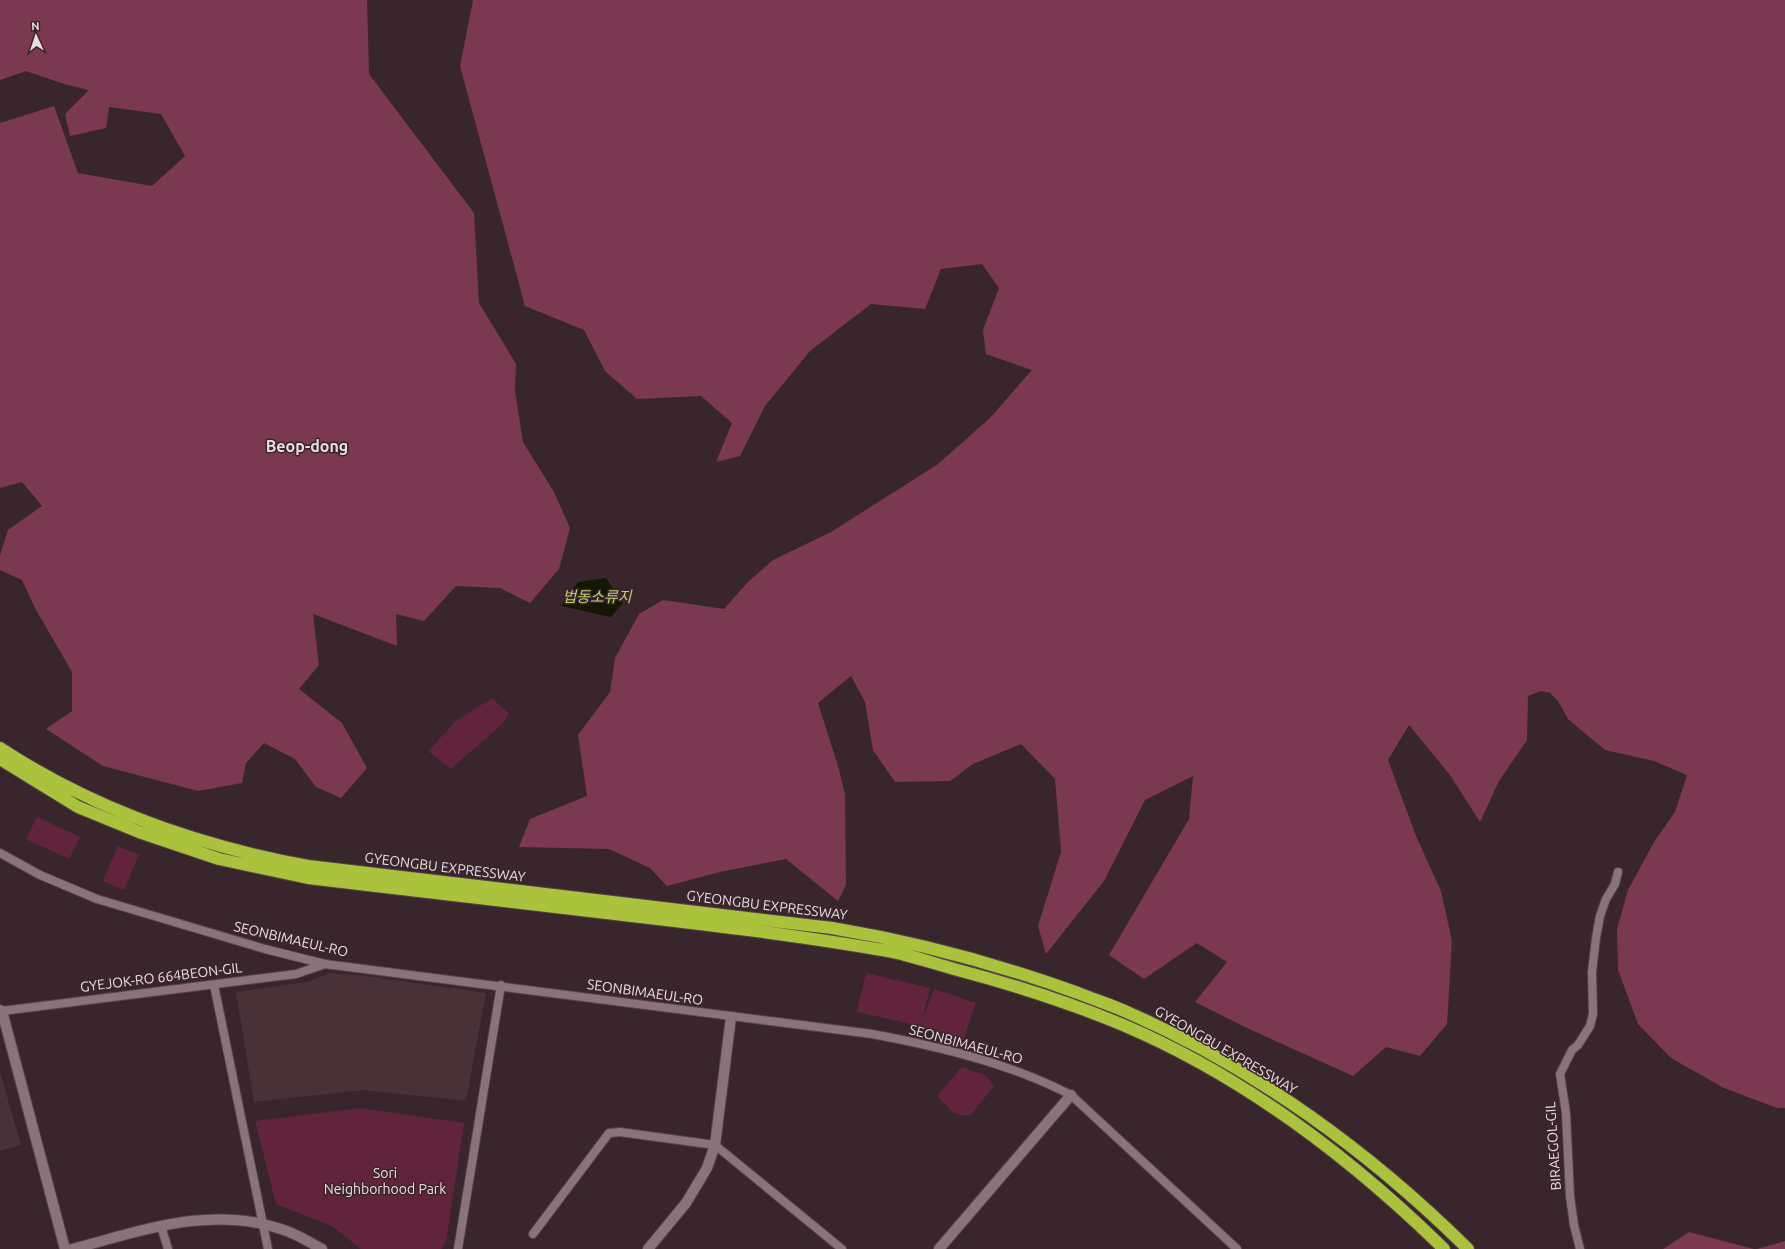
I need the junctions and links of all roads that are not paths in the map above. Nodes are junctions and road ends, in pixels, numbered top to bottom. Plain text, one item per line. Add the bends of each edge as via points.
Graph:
1 (0, 748) edge
2 (0, 759) edge
3 (0, 854) edge
4 (1618, 872) dead end
5 (325, 964) junction
6 (214, 985) junction
7 (501, 985) junction
8 (1, 1010) edge
9 (731, 1017) junction
10 (1071, 1095) junction
11 (715, 1145) junction
12 (262, 1223) junction
13 (161, 1226) junction
14 (533, 1234) dead end
15 (838, 1248) edge
16 (65, 1249) edge
17 (72, 1249) edge
18 (168, 1249) edge
19 (268, 1249) edge
20 (322, 1249) edge
21 (458, 1249) edge
22 (648, 1249) edge
23 (939, 1249) edge
24 (1237, 1249) edge
25 (1444, 1249) edge
26 (1468, 1249) edge
27 (1580, 1249) edge

1 - 26 highway, GYEONGBU EXPRESSWAY via 81,794 189,837 248,854 308,866 832,928 893,938 1023,974 1128,1012 1178,1036 1245,1074 1343,1141 1439,1221
2 - 25 highway, GYEONGBU EXPRESSWAY via 78,807 139,832 248,866 308,878 765,932 892,952 1001,982 1071,1005 1125,1026 1172,1049 1295,1122 1346,1162
3 - 5 street, SEONBIMAEUL-RO via 40,875 97,899 265,949
4 - 27 street, BIRAEGOL-GIL via 1615,884 1606,899 1596,938 1592,972 1593,1014 1590,1026 1572,1050 1560,1074 1566,1113 1570,1196
5 - 6 street, GYEJOK-RO 664BEON-GIL via 296,974
5 - 7 street, SEONBIMAEUL-RO
6 - 8 street, GYEJOK-RO 664BEON-GIL
6 - 12 street
7 - 9 street, SEONBIMAEUL-RO
7 - 21 street
8 - 16 main road
9 - 10 street, SEONBIMAEUL-RO via 837,1029 920,1043 1005,1066 1042,1080
9 - 11 main road
10 - 23 main road
10 - 24 street, SEONBIMAEUL-RO
11 - 14 street via 609,1132
11 - 15 street
11 - 22 main road via 707,1168 686,1204
12 - 13 main road via 213,1218
12 - 19 street
12 - 20 main road via 283,1229
13 - 17 main road
13 - 18 street

